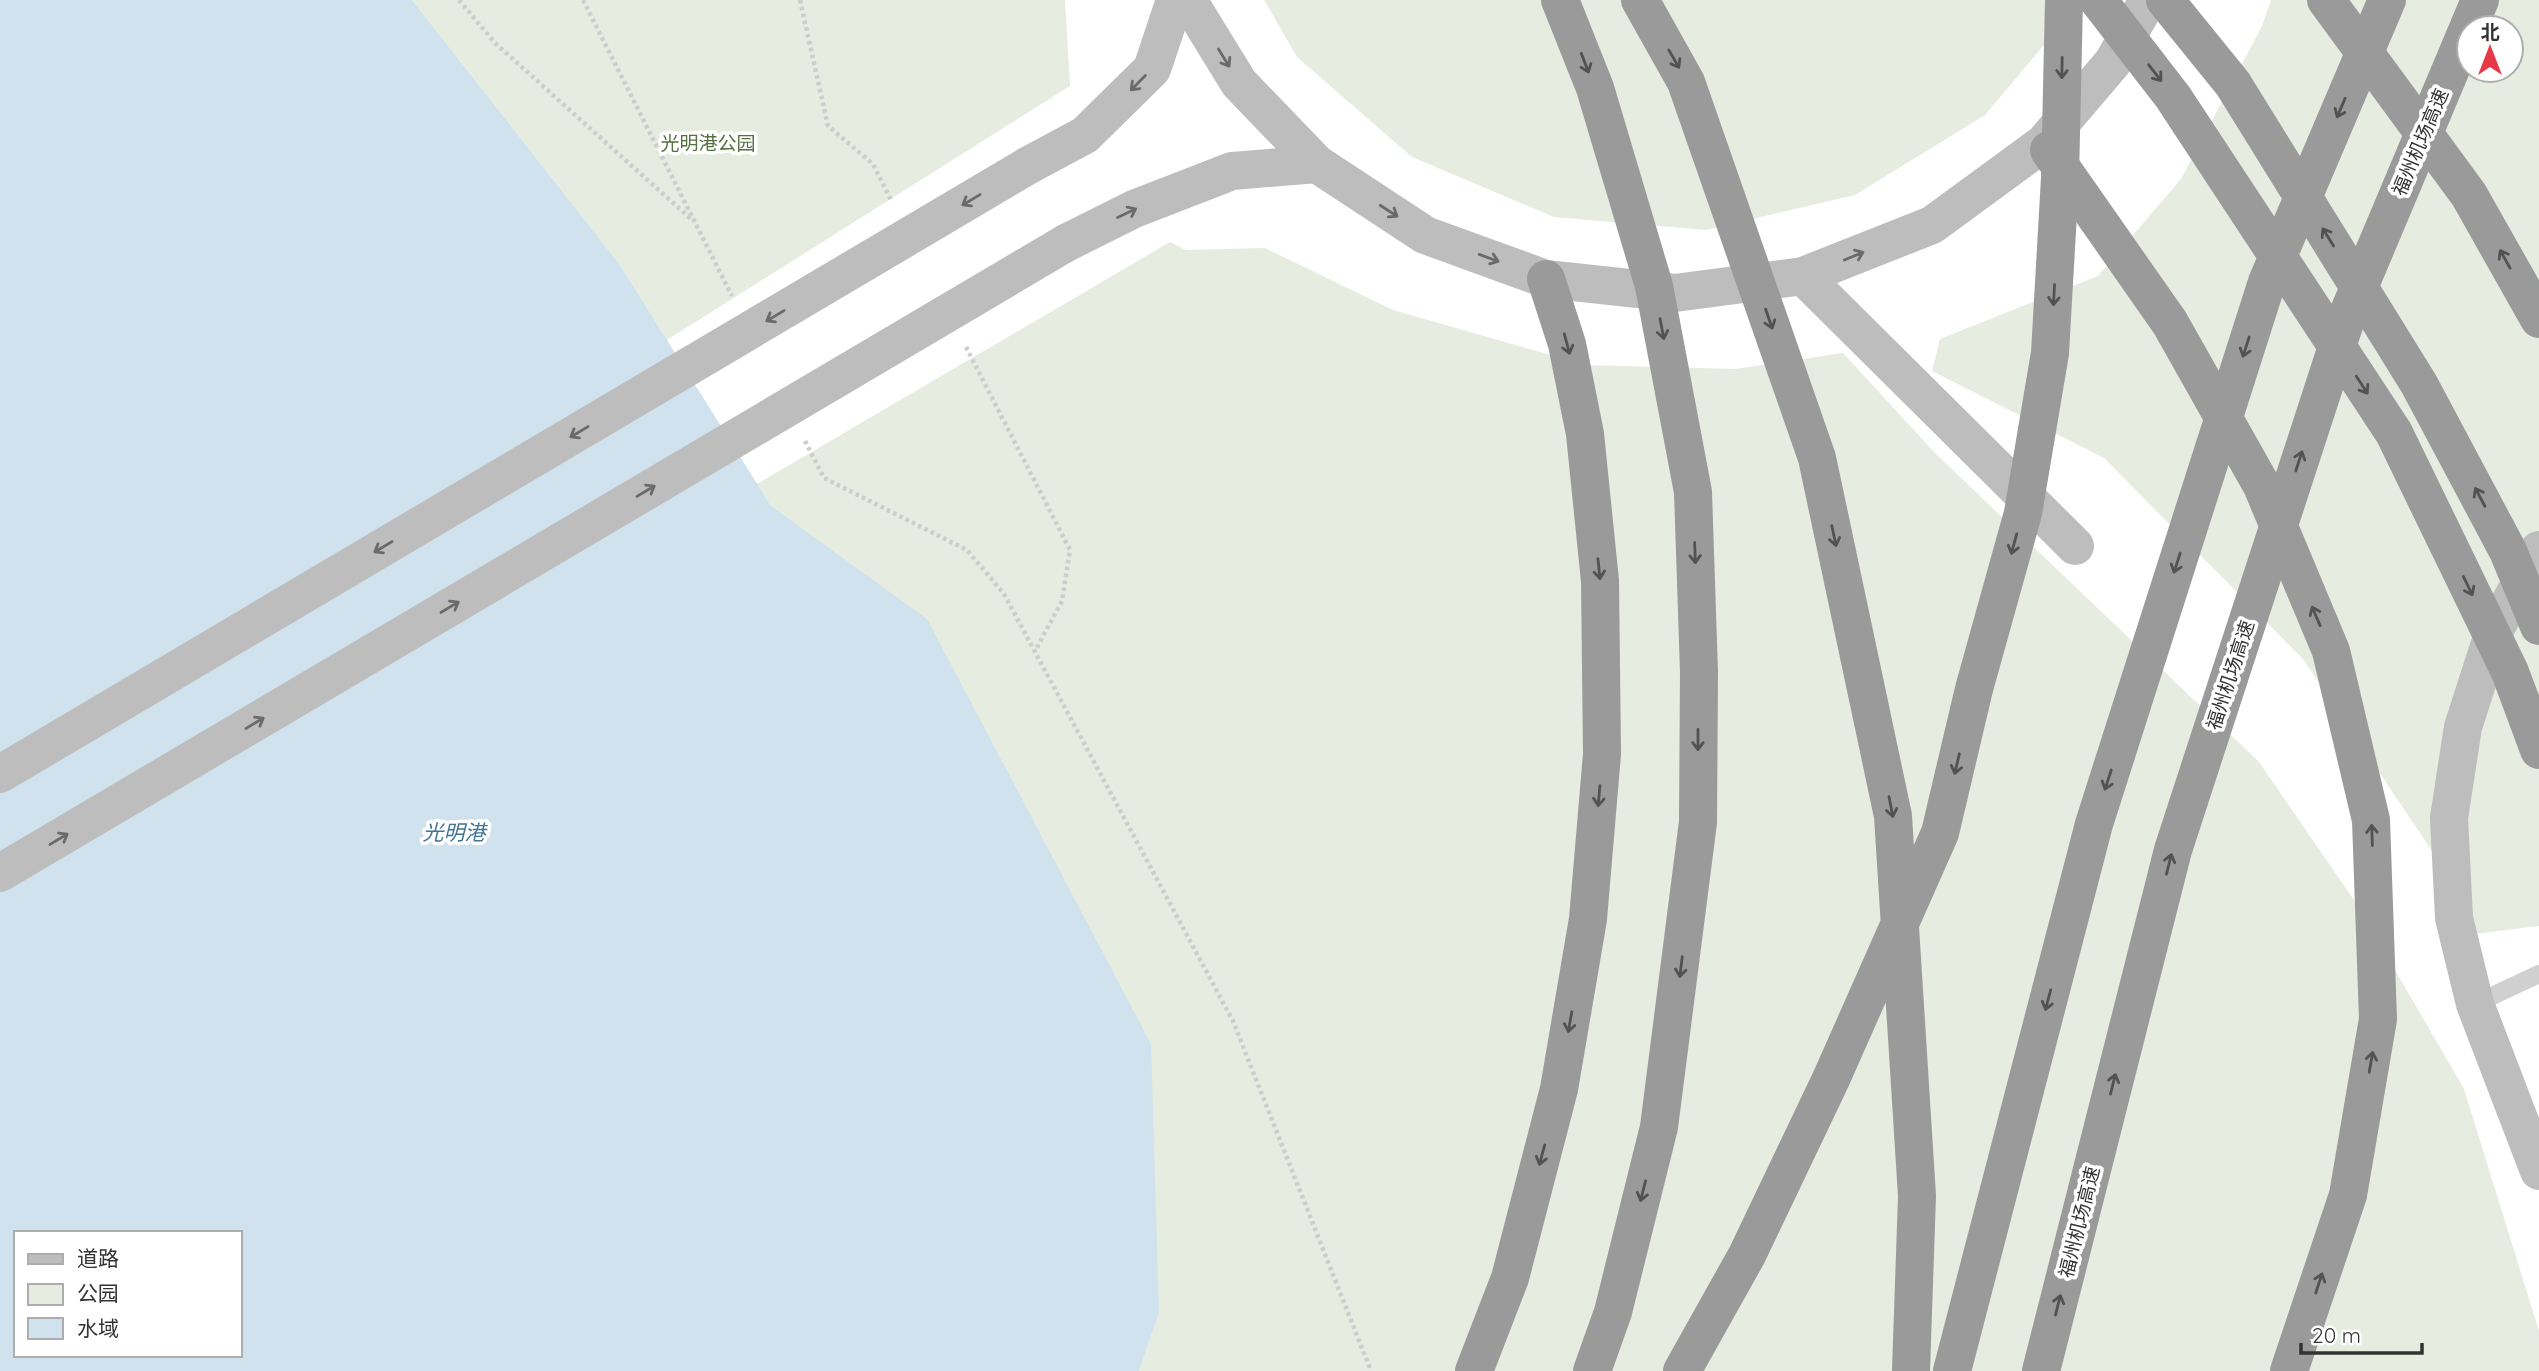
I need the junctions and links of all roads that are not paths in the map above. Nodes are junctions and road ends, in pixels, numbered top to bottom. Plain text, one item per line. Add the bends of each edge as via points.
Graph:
1 (1175, 0) edge
2 (1188, 0) edge
3 (1560, 0) edge
4 (1640, 0) edge
5 (2064, 0) edge
6 (2098, 0) edge
7 (2148, 0) edge
8 (2165, 0) edge
9 (2326, 0) edge
10 (2387, 0) edge
11 (2480, 0) edge
12 (2044, 144) junction
13 (1317, 164) junction
14 (1803, 276) junction
15 (1546, 279) junction
16 (2539, 319) edge
17 (2075, 546) dead end
18 (2539, 550) edge
19 (2539, 626) edge
20 (2539, 750) edge
21 (0, 774) edge
22 (0, 873) edge
23 (2539, 974) edge
24 (2475, 1004) junction
25 (2539, 1171) edge
26 (1474, 1371) edge
27 (1592, 1371) edge
28 (1682, 1371) edge
29 (1912, 1371) edge
30 (1952, 1371) edge
31 (2041, 1371) edge
32 (2289, 1371) edge

1 -> 21 main road, bridge via 1152,69 1085,135
2 -> 13 main road via 1239,83
3 -> 27 highway, bridge via 1595,88 1654,286 1693,492 1699,672 1698,822 1659,1127 1613,1311
4 -> 29 highway, bridge via 1686,82 1817,458 1893,816 1917,1196
5 -> 28 highway, bridge via 2050,354 2022,513 1940,833 1753,1242
6 -> 20 highway, bridge via 2173,97 2394,433 2510,672
7 - 12 main road via 2113,62
19 -> 8 highway, bridge via 2508,551 2419,384 2233,84
16 -> 9 highway, bridge via 2469,195
10 -> 30 highway, bridge via 2267,282 2098,810
31 -> 11 highway, 福州机场高速, bridge via 2177,837 2347,316
14 -> 12 main road via 1932,225
32 -> 12 highway via 2348,1195 2378,1019 2371,820 2331,651 2262,486 2170,323
13 -> 15 main road via 1425,235
22 -> 13 main road, bridge via 1066,243 1134,209 1232,171
14 - 15 main road via 1675,293
14 - 17 main road
15 -> 26 highway via 1567,344 1585,434 1600,581 1601,768 1588,919 1559,1089 1510,1278
18 - 24 main road via 2494,631 2463,727 2449,818 2454,918
23 - 24 lane
24 - 25 main road

